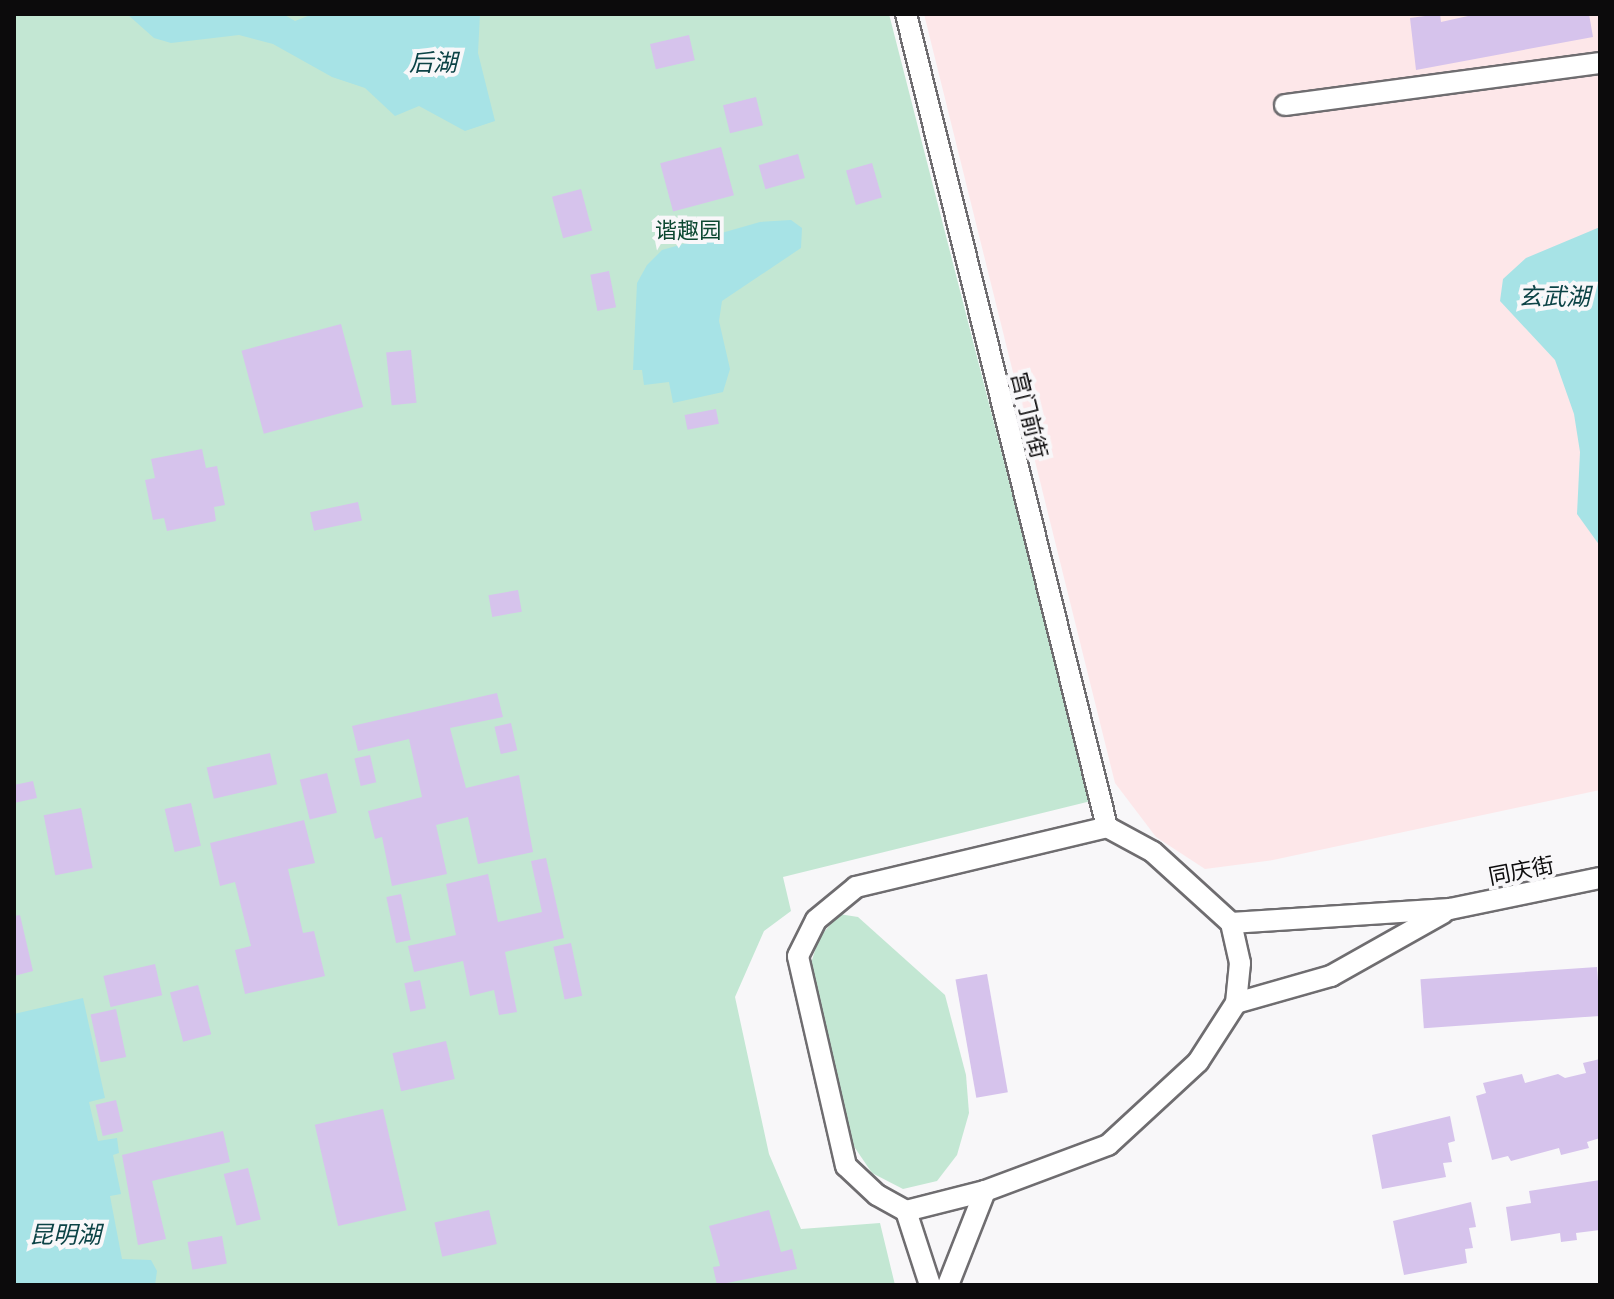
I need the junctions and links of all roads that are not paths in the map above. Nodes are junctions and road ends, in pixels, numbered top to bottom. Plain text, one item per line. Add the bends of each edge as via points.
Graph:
1 (906, 14) edge
2 (1600, 63) edge
3 (1285, 105) dead end
4 (1107, 827) junction
5 (1600, 878) edge
6 (1450, 909) junction
7 (1231, 923) junction
8 (1236, 1003) junction
9 (985, 1191) junction
10 (906, 1211) junction
11 (930, 1285) edge
12 (948, 1285) edge

1 - 4 street, 宫门前街
2 - 3 street
4 - 7 street via 1153,852
4 - 10 street via 856,887 816,920 798,956 846,1166 877,1195
5 - 6 street, 同庆街
6 - 7 street
6 - 8 street via 1331,976
7 - 8 street via 1240,963
8 - 9 street via 1198,1062 1108,1145
9 - 10 street
9 - 12 street
10 - 11 street

